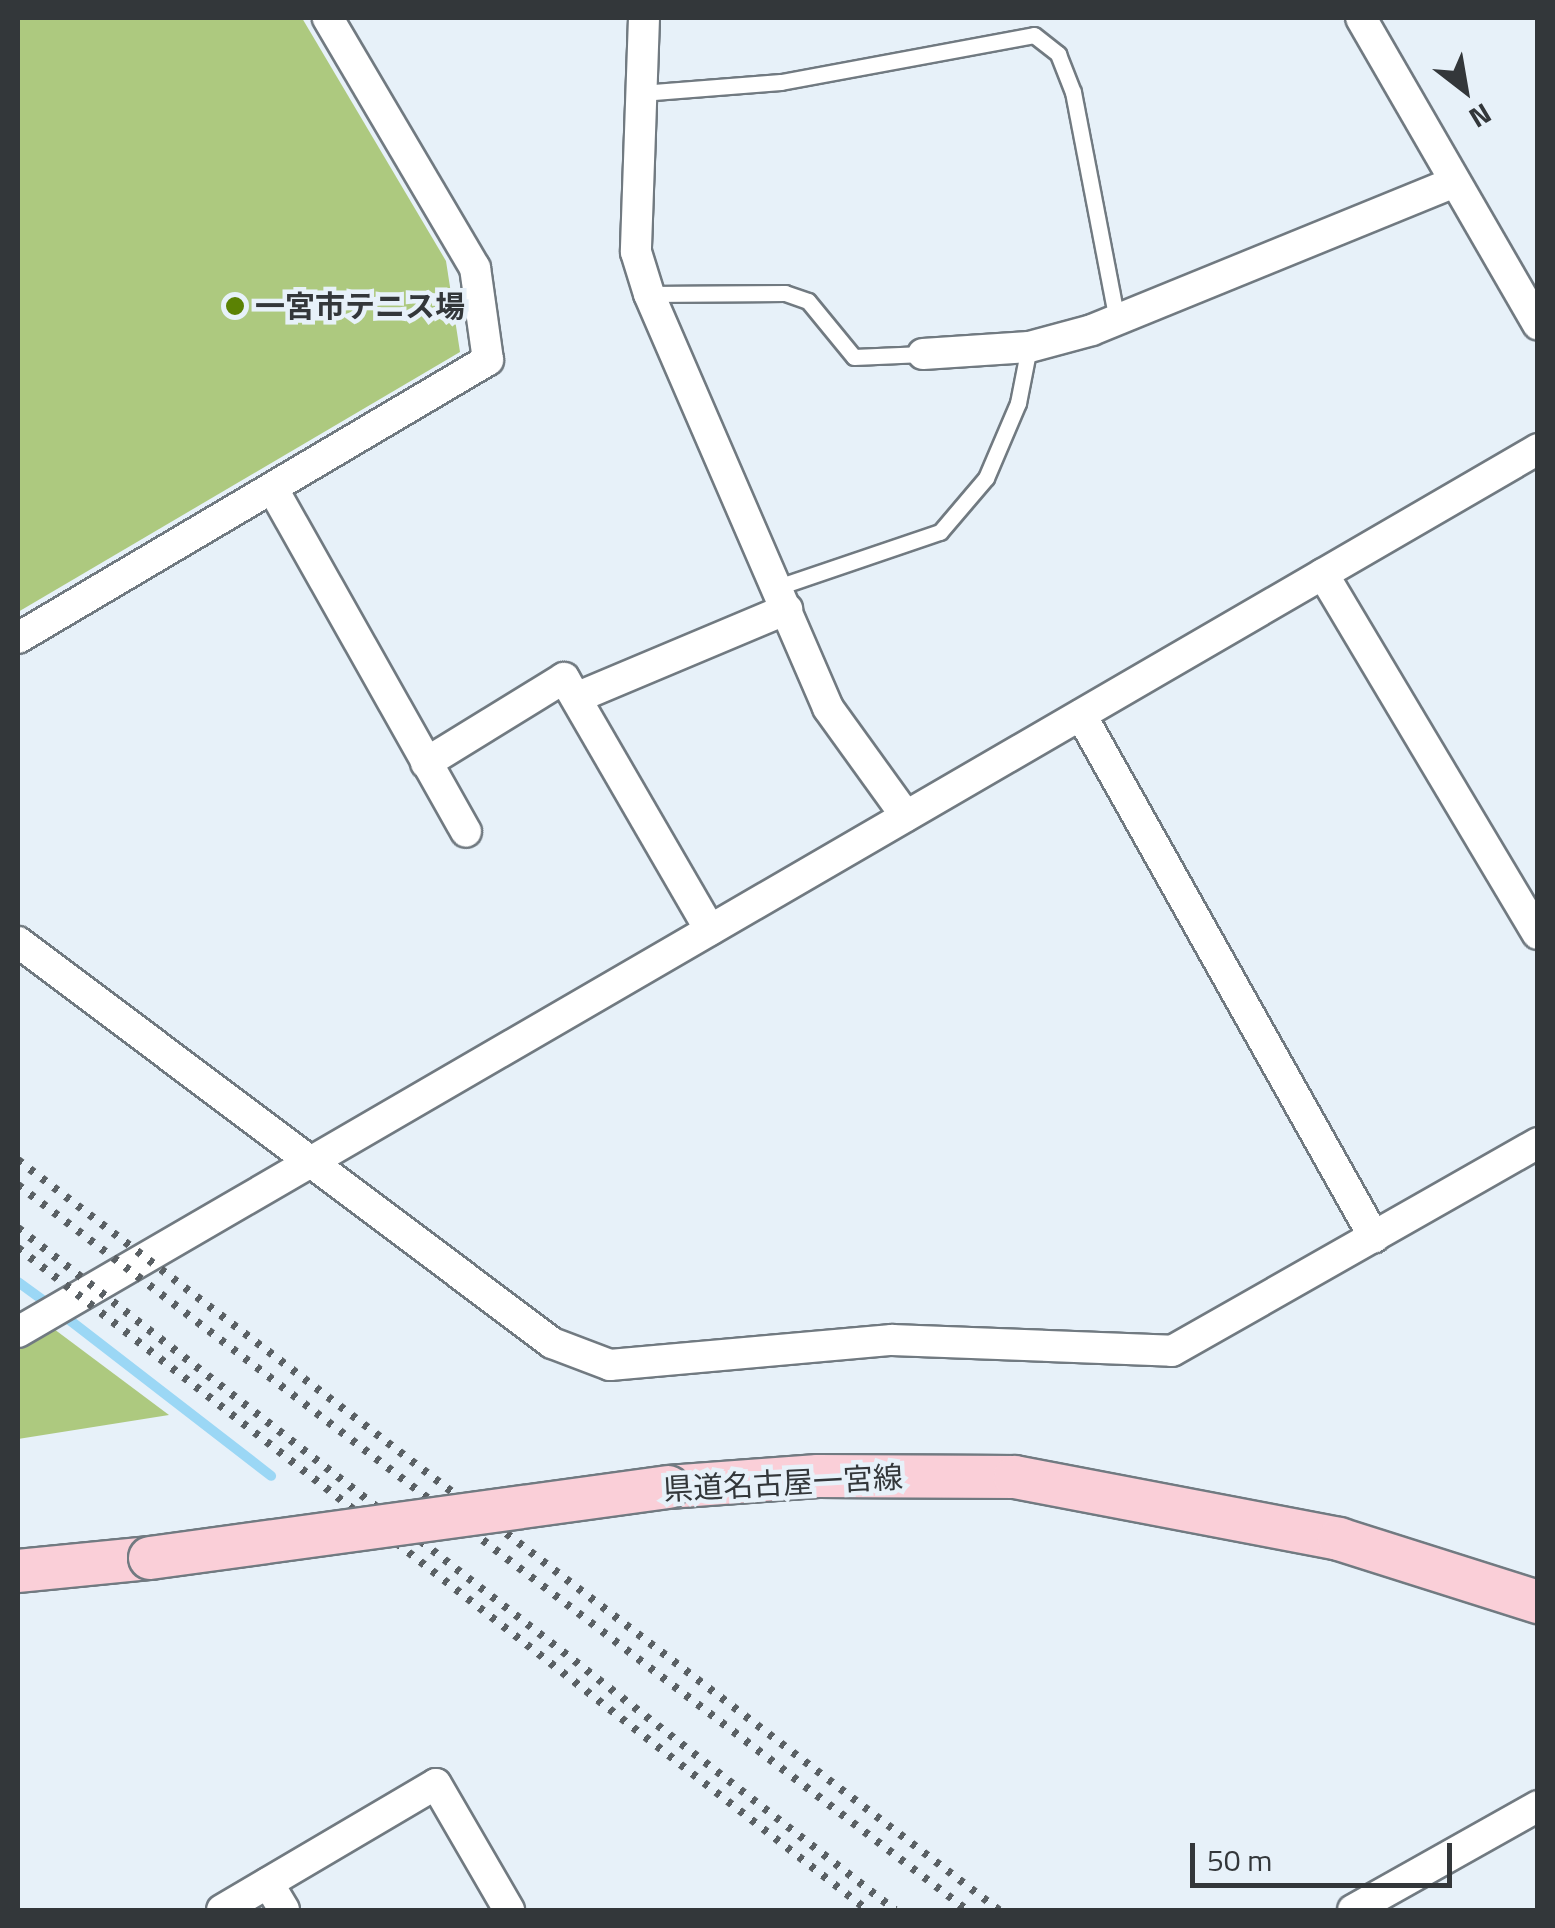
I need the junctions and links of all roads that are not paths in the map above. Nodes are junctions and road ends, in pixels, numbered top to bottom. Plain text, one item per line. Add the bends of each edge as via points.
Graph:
1 (328, 18) edge
2 (644, 18) edge
3 (1361, 18) edge
4 (641, 94) junction
5 (1454, 182) junction
6 (650, 294) junction
7 (1116, 320) junction
8 (1538, 324) edge
9 (1030, 347) junction
10 (922, 354) joint
11 (1538, 450) edge
12 (274, 491) junction
13 (1323, 574) junction
14 (782, 598) junction
15 (18, 638) edge
16 (578, 698) junction
17 (1081, 714) junction
18 (426, 763) junction
19 (906, 816) junction
20 (466, 832) dead end
21 (710, 930) junction
22 (1538, 934) edge
23 (18, 942) edge
24 (1538, 1144) edge
25 (306, 1163) junction
26 (1374, 1237) junction
27 (18, 1332) edge
28 (18, 1571) edge
29 (1538, 1602) edge
30 (1538, 1806) edge
31 (268, 1883) junction
32 (222, 1910) edge
33 (284, 1910) edge
34 (509, 1910) edge
35 (1354, 1910) edge

1 - 12 street via 475,268 488,360
2 - 4 street
3 - 5 street
4 - 6 street via 636,252
4 - 7 lane via 781,82 1034,35 1058,54 1074,92
5 - 7 street
5 - 8 street
6 - 10 lane via 786,293 808,300 854,357
6 - 14 street
7 - 9 street
9 - 10 street
9 - 14 lane via 1018,403 986,478 940,532
11 - 13 street
12 - 15 street
12 - 18 street
13 - 17 street
13 - 22 street
14 - 16 street
14 - 19 street via 828,708
16 - 18 street via 564,678
16 - 21 street
17 - 19 street
17 - 26 street
18 - 20 street
19 - 21 street
21 - 25 street
23 - 25 street
24 - 26 street
25 - 26 street via 552,1344 610,1365 892,1340 1172,1351
25 - 27 street
28 - 29 main road, 県道名古屋一宮線, bridge via 668,1487 818,1476 1015,1478 1339,1539
30 - 35 street
31 - 32 street
31 - 33 street
31 - 34 street via 436,1784

